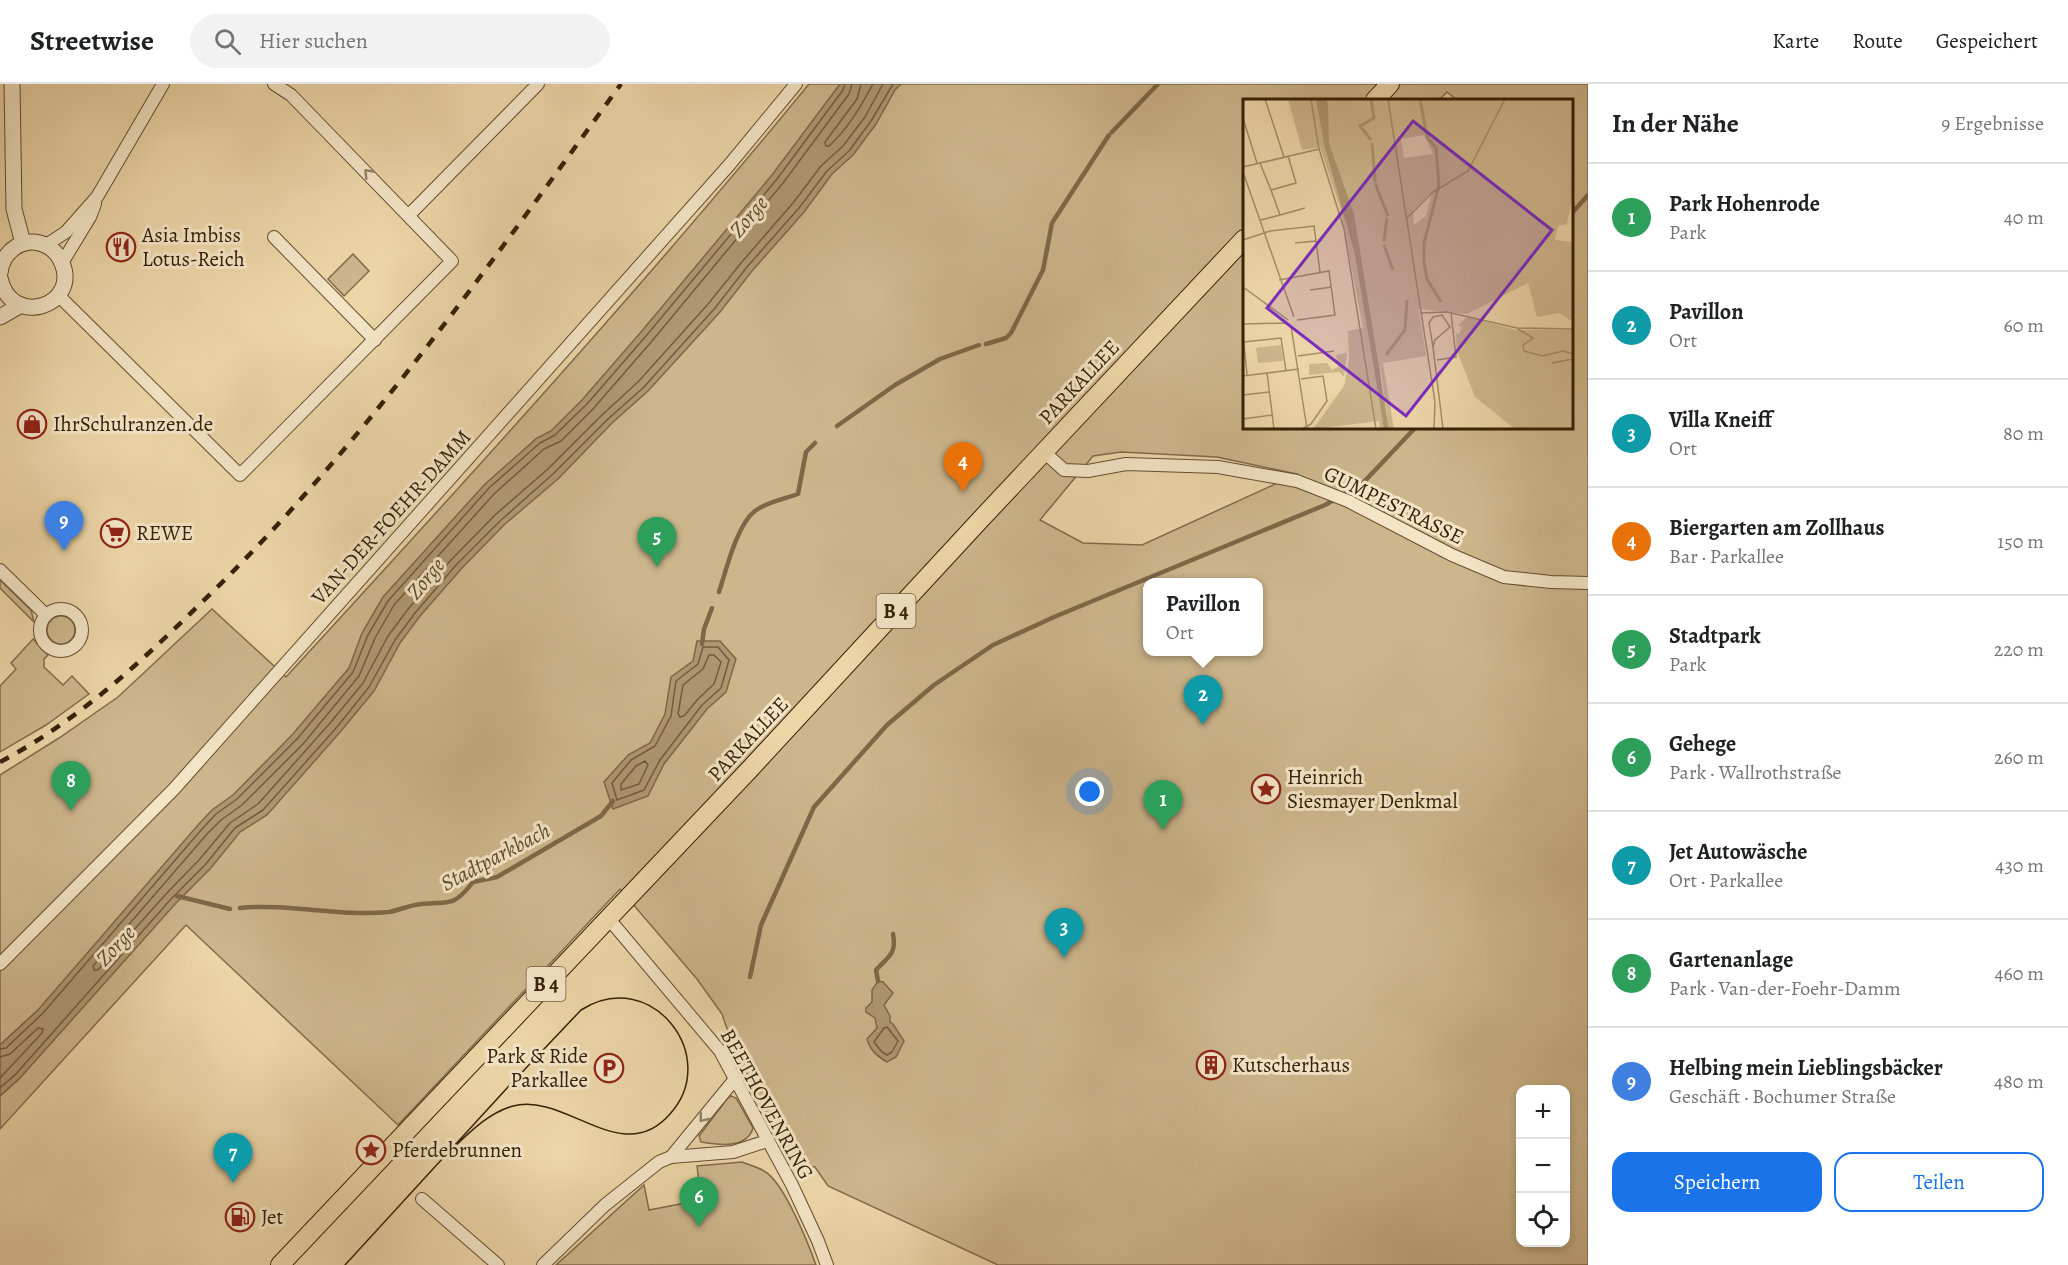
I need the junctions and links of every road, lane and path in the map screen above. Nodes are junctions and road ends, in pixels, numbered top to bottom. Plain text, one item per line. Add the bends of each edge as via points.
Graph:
1 (12, 84) edge
2 (163, 84) edge
3 (274, 84) edge
4 (538, 84) edge
5 (796, 84) edge
6 (1390, 84) edge
7 (1376, 99) edge
8 (97, 197) junction
9 (409, 215) junction
10 (274, 237) dead end
11 (1243, 241) edge
12 (23, 243) junction
13 (46, 245) junction
14 (2, 251) edge
15 (62, 263) junction
16 (0, 283) edge
17 (58, 295) junction
18 (21, 305) junction
19 (0, 317) edge
20 (375, 340) junction
21 (1044, 452) junction
22 (0, 570) edge
23 (1588, 583) edge
24 (46, 615) dead end
25 (609, 919) junction
26 (0, 964) edge
27 (735, 1079) junction
28 (767, 1141) junction
29 (671, 1157) junction
30 (422, 1199) dead end
31 (280, 1265) edge
32 (498, 1265) edge
33 (543, 1265) edge
34 (827, 1265) edge

1 - 12 street via 14,209
2 - 8 street
9 -> 3 street via 291,95
4 - 9 street
5 - 26 street, VAN-DER-FOEHR-DAMM via 707,191 174,789
6 - 7 main road
8 - 13 street via 66,232
8 - 15 street via 90,217
9 - 20 street via 452,261
10 - 20 street
11 - 21 main road, PARKALLEE / B 4
12 - 13 street
12 - 14 street
13 - 15 street
14 - 16 street
15 - 17 street via 65,278
16 - 18 street via 8,297
17 - 18 street via 37,308
17 - 20 street via 240,475
18 - 19 street
21 - 23 street, GUMPESTRASSE via 1064,470 1088,471 1126,464 1218,467 1298,481 1504,577
21 - 25 main road, PARKALLEE / B 4
22 - 24 street
25 - 27 street, BEETHOVENRING via 720,1051
25 - 31 main road, PARKALLEE / B 4
27 - 28 street, BEETHOVENRING
27 -> 29 street
28 - 29 street via 733,1152
28 - 34 street, BEETHOVENRING via 792,1185
29 - 33 street via 659,1162 605,1205
30 - 32 street

